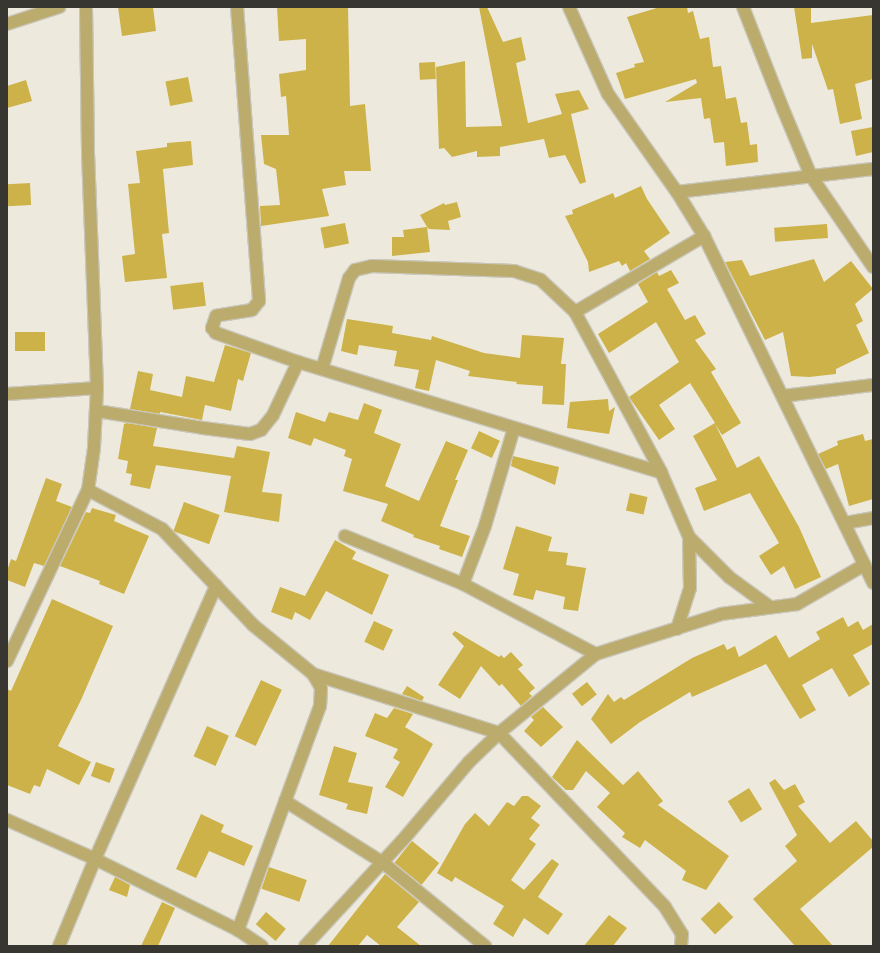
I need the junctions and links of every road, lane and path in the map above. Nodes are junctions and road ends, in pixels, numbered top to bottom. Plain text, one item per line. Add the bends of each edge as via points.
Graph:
1 (59, 7) edge
2 (86, 7) edge
3 (237, 7) edge
4 (569, 7) edge
5 (743, 7) edge
6 (7, 24) edge
7 (873, 169) edge
8 (811, 176) junction
9 (677, 192) junction
10 (704, 236) junction
11 (873, 266) edge
12 (575, 312) junction
13 (298, 362) junction
14 (322, 369) junction
15 (873, 385) edge
16 (97, 388) junction
17 (7, 394) edge
18 (783, 396) junction
19 (97, 411) junction
20 (514, 428) junction
21 (661, 472) junction
22 (88, 490) junction
23 (873, 518) edge
24 (845, 523) junction
25 (345, 536) dead end
26 (689, 537) junction
27 (864, 565) junction
28 (873, 583) edge
29 (463, 584) junction
30 (216, 586) junction
31 (770, 607) junction
32 (677, 629) junction
33 (596, 654) junction
34 (7, 661) edge
35 (313, 674) junction
36 (499, 733) junction
37 (285, 801) junction
38 (7, 820) edge
39 (95, 860) junction
40 (382, 862) junction
41 (238, 930) junction
42 (256, 944) edge
43 (59, 946) edge
44 (305, 946) edge
45 (485, 946) edge
46 (681, 946) edge

1 - 6 street
2 - 16 street via 88,153
3 - 13 street via 259,301 252,310 216,316 212,328 216,333
4 - 9 street via 608,94
5 - 8 street
7 - 8 street
8 - 9 street
8 - 11 street
9 - 10 street
10 - 12 street
10 - 18 street
12 - 14 street via 541,280 514,271 372,266 355,270 349,278
12 - 21 street
13 - 14 street
13 - 19 street via 273,415 261,430 250,434
14 - 20 street
15 - 18 street
16 - 17 street
16 - 19 street
18 - 24 street
19 - 22 street
20 - 21 street
20 - 29 street via 485,526
21 - 26 street
22 - 30 street via 162,529
22 - 34 street
23 - 24 street
24 - 27 street
25 - 29 street
26 - 31 street via 729,577
26 - 32 street via 690,588
27 - 28 street
27 - 31 street via 797,604
29 - 33 street
30 - 35 street via 253,625
30 - 39 street
31 - 32 street via 721,614
32 - 33 street
33 - 36 street
35 - 36 street
35 - 37 street via 321,688 320,706
36 - 40 street via 469,762
36 - 46 street via 665,907 682,934
37 - 40 street
37 - 41 street
38 - 39 street
39 - 41 street
39 - 43 street
40 - 44 street
40 - 45 street
41 - 42 street

